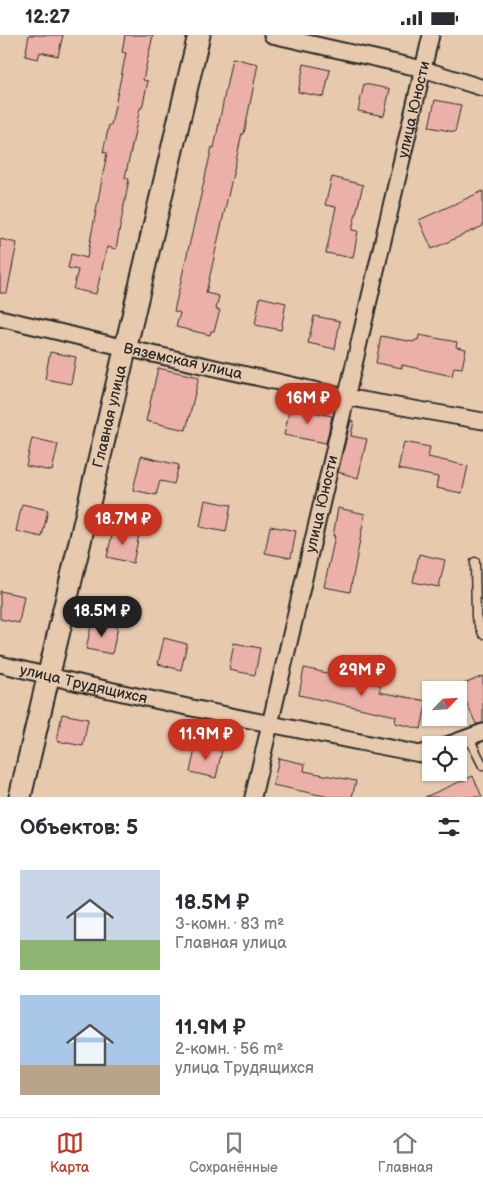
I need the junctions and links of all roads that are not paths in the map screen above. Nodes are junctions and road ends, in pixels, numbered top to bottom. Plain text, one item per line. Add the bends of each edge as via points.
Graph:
1 (199, 35) edge
2 (272, 35) edge
3 (431, 35) edge
4 (423, 69) junction
5 (483, 88) edge
6 (0, 318) edge
7 (126, 349) junction
8 (345, 397) junction
9 (483, 421) edge
10 (475, 562) dead end
11 (483, 634) edge
12 (0, 664) edge
13 (48, 676) junction
14 (270, 724) junction
15 (483, 732) edge
16 (469, 738) joint
17 (422, 753) edge
18 (483, 767) edge
19 (20, 797) edge
20 (253, 797) edge

1 - 7 street, Главная улица
2 - 4 street
3 - 4 street, улица Юности
4 - 5 street
4 - 8 street, улица Юности
6 - 7 street, Вяземская улица
7 - 8 street, Вяземская улица
7 - 13 street, Главная улица
8 - 9 street, Вяземская улица
8 - 14 street, улица Юности
10 - 11 lane via 476,617
12 - 13 street, улица Трудящихся
13 - 14 street, улица Трудящихся
13 - 19 street, Главная улица
14 - 17 street, улица Трудящихся
14 - 20 street, улица Юности
15 - 16 street
16 - 18 lane

